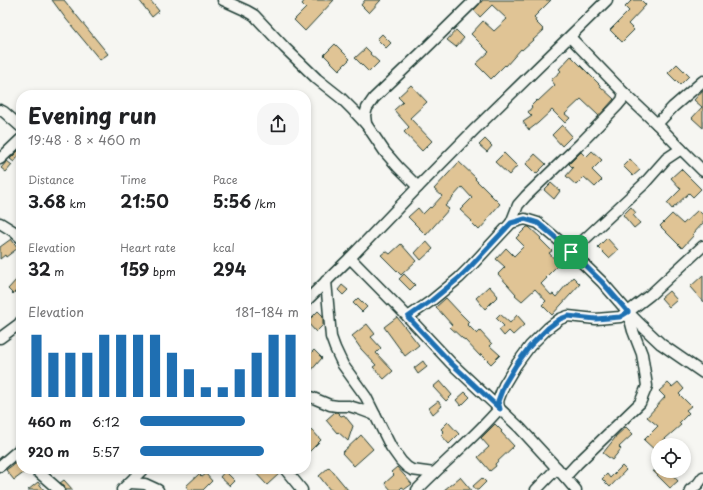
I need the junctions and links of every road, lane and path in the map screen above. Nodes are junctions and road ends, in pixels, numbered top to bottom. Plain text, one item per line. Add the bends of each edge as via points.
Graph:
1 (223, 0) edge
2 (475, 0) edge
3 (607, 0) edge
4 (570, 37) junction
5 (703, 81) edge
6 (624, 93) junction
7 (0, 110) edge
8 (16, 122) edge
9 (366, 124) junction
10 (657, 124) junction
11 (16, 144) edge
12 (681, 149) junction
13 (0, 159) edge
14 (703, 170) edge
15 (418, 187) junction
16 (0, 222) edge
17 (511, 223) junction
18 (16, 234) edge
19 (703, 246) edge
20 (571, 252) junction
21 (350, 258) junction
22 (326, 281) junction
23 (311, 296) edge
24 (628, 312) junction
25 (408, 317) junction
26 (16, 326) edge
27 (0, 338) edge
28 (703, 373) edge
29 (311, 398) edge
30 (500, 409) junction
31 (375, 416) junction
32 (16, 455) edge
33 (0, 466) edge
34 (557, 468) junction
35 (434, 473) junction
36 (41, 474) edge
37 (138, 474) edge
38 (289, 474) edge
39 (565, 477) junction
40 (125, 487) edge
41 (59, 490) edge
42 (158, 490) edge
43 (302, 490) edge
44 (417, 490) edge
45 (536, 490) edge
46 (576, 490) edge

1 - 9 street via 254,15 306,69
2 - 9 street via 374,98 365,115
3 - 4 street
4 - 6 street
4 - 15 street
5 - 10 street
6 - 10 street
6 - 17 street via 617,106 518,205
7 - 8 street
9 - 15 street via 385,152
10 - 12 street
11 - 13 street
12 - 14 street
12 - 20 street via 666,159 644,185
15 - 21 street
16 - 18 street
17 - 20 street via 525,219 538,223
17 - 25 street via 459,278
19 - 24 street
20 - 24 street
21 - 22 street
21 - 25 street
22 - 23 street
22 - 31 street via 331,337 343,365 358,385
24 - 28 street via 661,344
24 - 30 street via 620,317 596,319 568,316 548,328 530,346 504,385 498,401
24 - 39 street via 642,354 648,386 640,404
25 - 30 street via 451,363
26 - 27 street
29 - 31 street via 330,405 349,406
30 - 34 street
30 - 35 street
31 - 35 street via 391,447 404,464 412,470
32 - 33 street
34 - 39 street
34 - 45 street
35 - 44 street
36 - 41 street
37 - 40 street
38 - 43 street
39 - 46 street
40 - 42 street via 145,484

